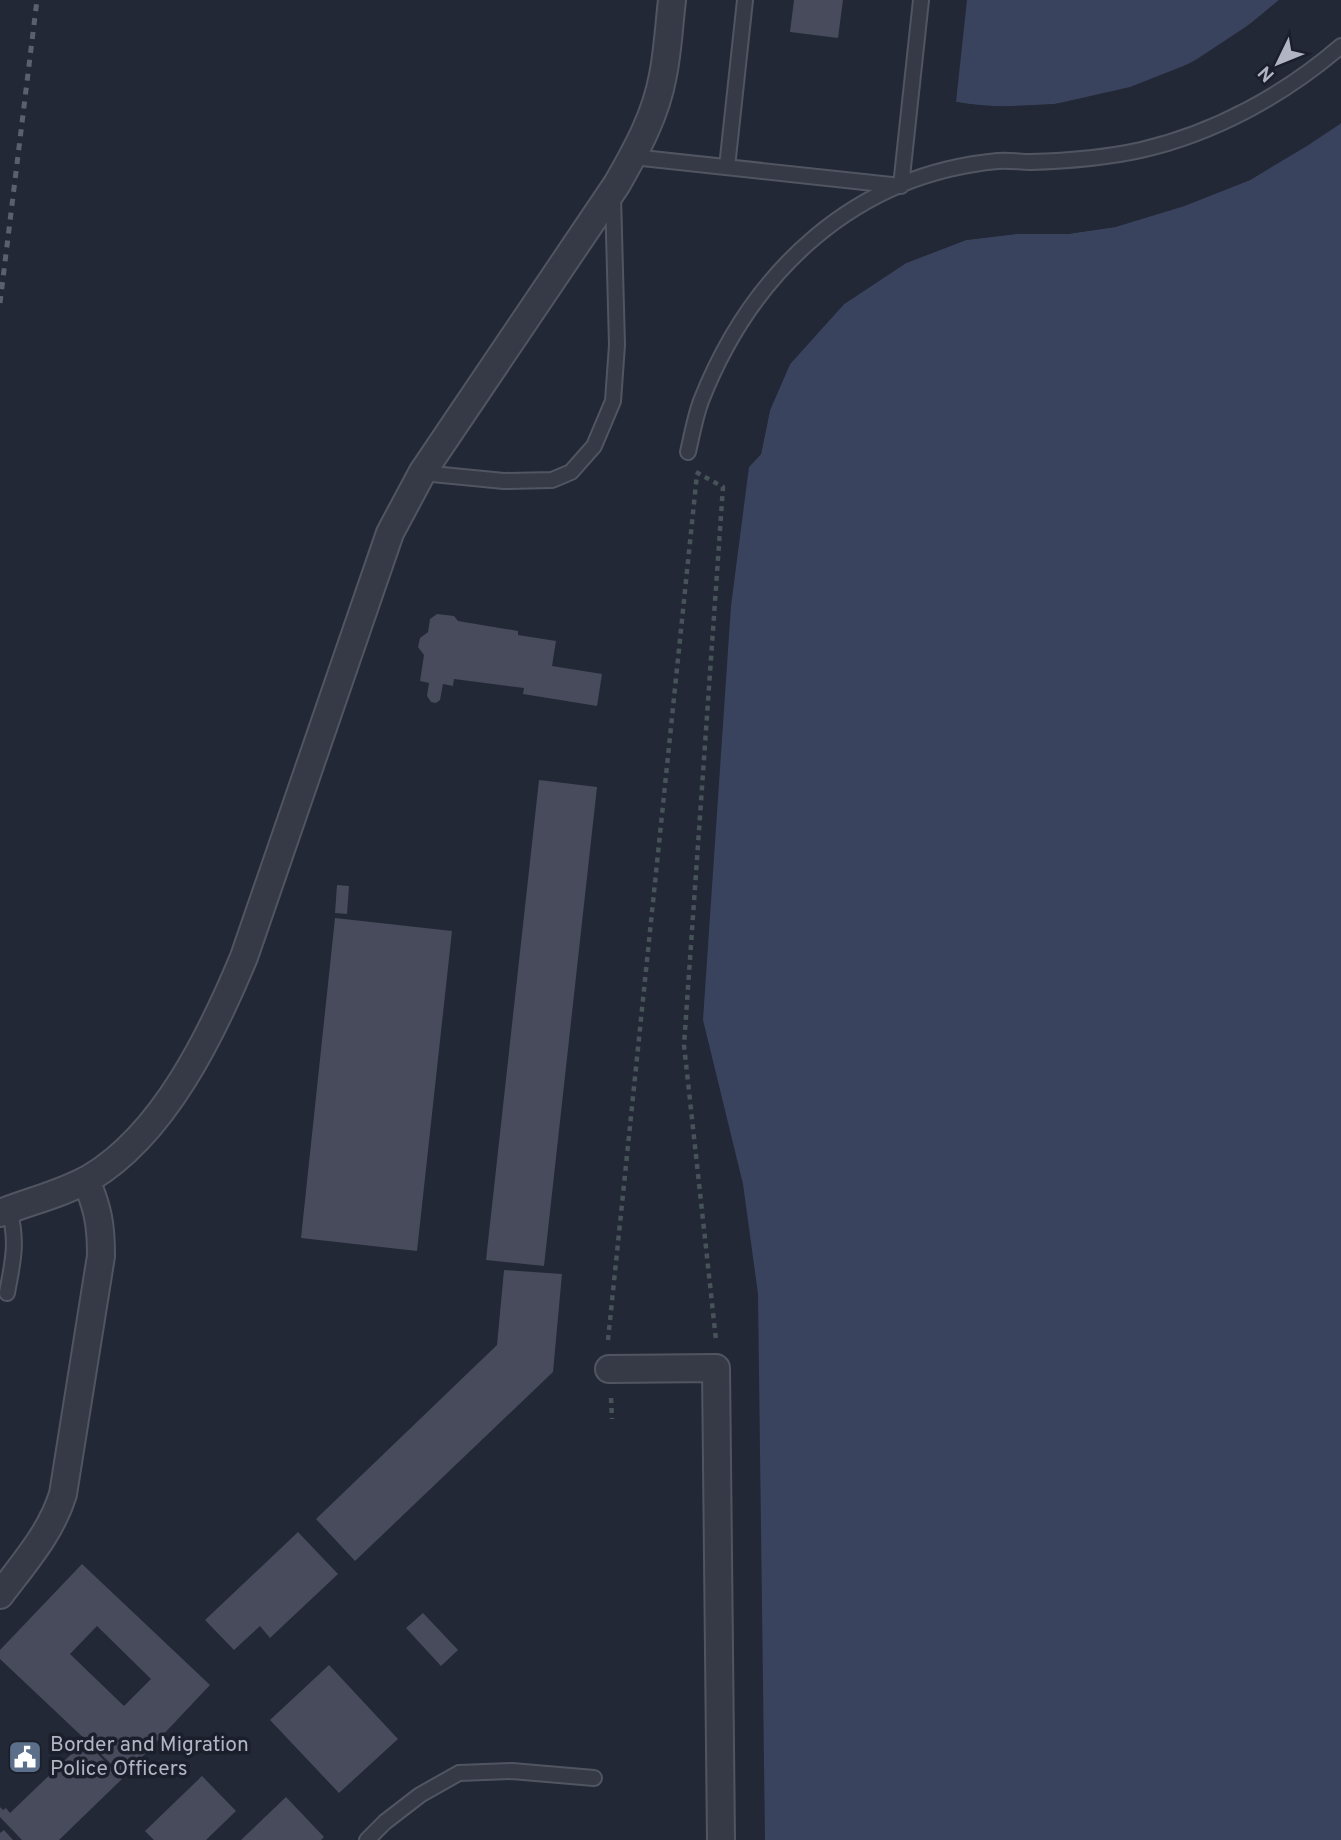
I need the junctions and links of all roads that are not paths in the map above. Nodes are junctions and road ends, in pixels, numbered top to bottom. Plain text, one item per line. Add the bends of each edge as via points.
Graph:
1 (672, 0) edge
2 (746, 0) edge
3 (920, 0) edge
4 (1341, 46) edge
5 (633, 157) junction
6 (727, 167) junction
7 (901, 186) junction
8 (612, 191) junction
9 (688, 452) dead end
10 (422, 473) junction
11 (86, 1180) junction
12 (5, 1211) edge
13 (7, 1293) dead end
14 (608, 1357) road end
15 (0, 1595) edge
16 (594, 1778) dead end
17 (367, 1840) edge
18 (722, 1840) edge

1 - 5 street via 663,76
2 - 6 lane
3 - 7 lane
4 - 7 lane via 1253,107 1177,139 1105,156 980,164
5 - 6 lane
5 - 8 street
6 - 7 lane
7 - 9 lane via 869,200 804,244 756,297 700,403
8 - 10 street
8 - 10 lane via 617,345 612,401 594,446 571,472 552,480 504,481
10 - 11 street via 380,558 227,997 190,1066 149,1125 126,1150
11 - 12 street
11 - 15 street via 101,1225 101,1256 63,1494 47,1532
12 - 13 lane via 15,1232
14 - 18 street via 716,1368
16 - 17 lane via 512,1771 459,1773 420,1795

